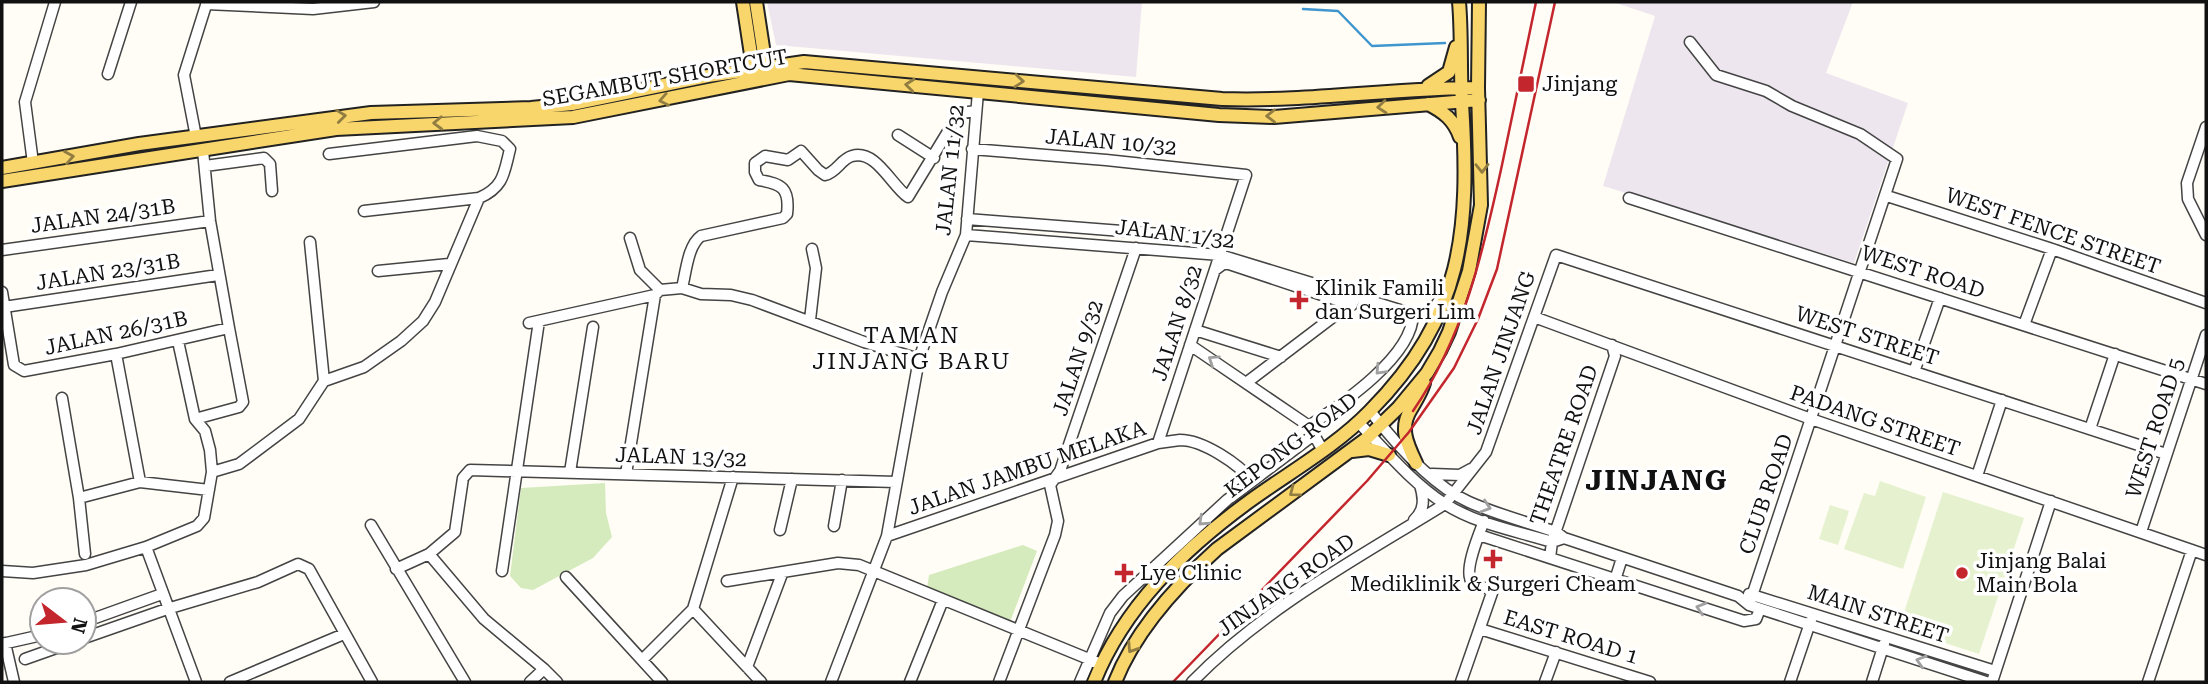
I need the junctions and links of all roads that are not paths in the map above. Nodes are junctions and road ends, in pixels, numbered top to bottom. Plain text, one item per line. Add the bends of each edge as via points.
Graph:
1 (55, 2) edge
2 (131, 2) edge
3 (374, 2) edge
4 (743, 2) edge
5 (756, 2) edge
6 (1461, 2) edge
7 (1479, 2) edge
8 (207, 3) edge
9 (231, 4) edge
10 (314, 5) edge
11 (1461, 22) junction
12 (755, 41) junction
13 (1690, 42) dead end
14 (804, 62) junction
15 (760, 73) junction
16 (927, 73) junction
17 (108, 74) dead end
18 (708, 76) junction
19 (1421, 88) junction
20 (978, 92) junction
21 (1462, 94) junction
22 (1478, 94) junction
23 (1425, 103) junction
24 (975, 111) junction
25 (2206, 127) edge
26 (898, 135) dead end
27 (292, 136) junction
28 (196, 137) junction
29 (972, 149) junction
30 (203, 151) junction
31 (1464, 151) junction
32 (330, 154) dead end
33 (933, 158) junction
34 (136, 159) junction
35 (33, 163) junction
36 (205, 166) junction
37 (2, 168) edge
38 (1245, 175) joint
39 (2, 181) edge
40 (272, 191) dead end
41 (1887, 196) junction
42 (479, 198) junction
43 (1629, 198) dead end
44 (365, 211) dead end
45 (967, 219) junction
46 (210, 221) junction
47 (966, 234) junction
48 (2206, 235) edge
49 (630, 238) dead end
50 (1225, 239) junction
51 (1460, 239) junction
52 (310, 242) dead end
53 (1136, 248) junction
54 (812, 249) dead end
55 (2053, 249) junction
56 (2, 250) edge
57 (1220, 255) junction
58 (1556, 255) joint
59 (450, 264) junction
60 (1215, 270) junction
61 (378, 271) dead end
62 (1861, 272) junction
63 (218, 275) junction
64 (682, 288) junction
65 (2, 292) edge
66 (658, 292) junction
67 (1940, 298) junction
68 (1354, 301) junction
69 (2206, 303) edge
70 (4, 307) junction
71 (1413, 314) junction
72 (1534, 317) junction
73 (810, 320) junction
74 (2024, 325) junction
75 (593, 327) dead end
76 (225, 329) junction
77 (1195, 330) junction
78 (2206, 335) edge
79 (178, 341) junction
80 (1190, 345) junction
81 (1612, 345) junction
82 (1836, 346) junction
83 (2115, 354) junction
84 (116, 355) junction
85 (1281, 357) junction
86 (919, 359) junction
87 (1412, 361) junction
88 (1914, 372) junction
89 (1427, 373) junction
90 (2192, 379) junction
91 (324, 381) junction
92 (1246, 383) junction
93 (2206, 384) edge
94 (62, 398) dead end
95 (2001, 400) junction
96 (1370, 411) junction
97 (195, 419) junction
98 (1811, 419) junction
99 (1358, 422) junction
100 (1381, 426) junction
101 (2090, 429) junction
102 (1312, 430) junction
103 (1371, 435) junction
104 (1158, 443) junction
105 (1322, 449) junction
106 (1349, 452) junction
107 (2166, 454) junction
108 (1389, 455) junction
109 (1416, 463) junction
110 (1478, 463) junction
111 (516, 470) junction
112 (212, 472) junction
113 (570, 472) junction
114 (1428, 473) junction
115 (626, 474) junction
116 (1977, 476) junction
117 (733, 477) junction
118 (1054, 478) junction
119 (792, 479) junction
120 (842, 480) junction
121 (1252, 481) junction
122 (140, 482) junction
123 (896, 482) junction
124 (1420, 485) junction
125 (209, 491) junction
126 (1454, 493) junction
127 (79, 498) junction
128 (2051, 502) junction
129 (1445, 504) junction
130 (1483, 521) junction
131 (371, 525) dead end
132 (834, 526) dead end
133 (1408, 526) junction
134 (780, 530) dead end
135 (2141, 532) junction
136 (1479, 535) junction
137 (887, 536) junction
138 (1557, 537) junction
139 (146, 547) junction
140 (2192, 550) junction
141 (85, 554) dead end
142 (429, 554) junction
143 (2206, 555) edge
144 (1550, 558) junction
145 (1622, 558) junction
146 (396, 569) junction
147 (875, 570) junction
148 (2, 571) edge
149 (502, 571) dead end
150 (782, 574) junction
151 (566, 577) dead end
152 (1615, 580) junction
153 (727, 581) dead end
154 (162, 594) junction
155 (1753, 594) junction
156 (1738, 596) junction
157 (943, 600) junction
158 (1749, 606) junction
159 (167, 609) junction
160 (693, 609) junction
161 (1760, 609) junction
162 (1813, 614) junction
163 (98, 617) edge
164 (1809, 626) junction
165 (1480, 629) junction
166 (1020, 631) junction
167 (98, 633) edge
168 (344, 634) junction
169 (1887, 636) junction
170 (28, 638) edge
171 (3, 643) edge
172 (1883, 649) junction
173 (1556, 652) junction
174 (32, 656) edge
175 (25, 659) dead end
176 (642, 660) junction
177 (1095, 662) junction
178 (747, 667) junction
179 (544, 669) junction
180 (1995, 671) junction
181 (1629, 679) edge
182 (14, 682) edge
183 (196, 682) edge
184 (230, 682) edge
185 (372, 682) edge
186 (465, 682) edge
187 (530, 682) edge
188 (557, 682) edge
189 (662, 682) edge
190 (761, 682) edge
191 (831, 682) edge
192 (910, 682) edge
193 (999, 682) edge
194 (1080, 682) edge
195 (1094, 682) edge
196 (1115, 682) edge
197 (1192, 682) edge
198 (1461, 682) edge
199 (1545, 682) edge
200 (1650, 682) edge
201 (1790, 682) edge
202 (1872, 682) edge
203 (1986, 682) edge
204 (1992, 682) edge
205 (2148, 682) edge

1 - 35 street via 24,102
2 - 17 street
3 - 10 street
4 - 12 main road
5 - 12 main road
6 - 11 main road
7 - 22 main road, KEPONG ROAD
8 - 9 street
8 - 28 street via 184,75
9 - 10 street
11 - 19 main road via 1449,72
11 - 21 main road, KEPONG ROAD
12 - 14 main road via 776,54
12 - 15 main road
12 - 18 main road via 733,66
13 - 41 street, CLUB ROAD via 1716,75 1766,91 1860,134 1897,159
14 - 15 main road, SEGAMBUT SHORTCUT
14 - 16 main road, SEGAMBUT SHORTCUT
15 - 18 main road, SEGAMBUT SHORTCUT
20 -> 15 main road, SEGAMBUT SHORTCUT
15 -> 27 main road, SEGAMBUT SHORTCUT via 573,117 385,125
16 -> 19 main road, SEGAMBUT SHORTCUT via 1267,101
16 - 20 main road via 975,83
28 -> 18 main road, SEGAMBUT SHORTCUT via 371,113 572,104
19 - 21 main road, SEGAMBUT SHORTCUT
23 -> 20 main road, SEGAMBUT SHORTCUT via 1274,117
20 - 24 street, JALAN 11/32
21 - 22 main road
21 - 23 main road, SEGAMBUT SHORTCUT
21 - 31 main road, KEPONG ROAD
22 -> 89 main road, KEPONG ROAD via 1482,195 1475,243 1449,331
23 - 31 main road via 1452,121
24 - 29 street, JALAN 11/32
24 - 33 street via 961,113
25 - 48 street via 2188,183 2188,199
26 - 33 street
27 - 28 main road via 212,143
27 - 30 main road, SEGAMBUT SHORTCUT
28 - 34 main road via 191,143
35 -> 28 main road, SEGAMBUT SHORTCUT
29 - 38 street, JALAN 10/32
29 - 45 street, JALAN 11/32
30 - 34 main road, SEGAMBUT SHORTCUT
30 - 36 street
31 - 51 main road, KEPONG ROAD
32 - 42 street via 477,136 502,141 510,149 501,183
33 - 64 street via 908,197 867,156 849,157 825,175 801,151 788,160 765,156 755,163 755,172 759,180 781,186 787,214 696,239
34 - 39 main road, SEGAMBUT SHORTCUT
35 - 37 main road, SEGAMBUT SHORTCUT
36 - 40 street via 264,158 270,164
36 - 46 street
38 - 50 street, JALAN 8/32
41 - 55 street, WEST FENCE STREET
41 - 62 street, CLUB ROAD
42 - 44 street
42 - 59 street
43 - 62 street, WEST ROAD
45 - 47 street, JALAN 11/32
45 - 50 street
46 - 56 street, JALAN 24/31B
46 - 63 street
47 - 53 street, JALAN 1/32
47 - 86 street, JALAN 11/32
49 - 66 street via 640,270
50 - 57 street, JALAN 8/32
51 - 71 street via 1438,304 1428,314
51 - 87 main road, KEPONG ROAD via 1446,299
52 - 91 street
53 - 57 street, JALAN 1/32
53 - 118 street, JALAN 9/32
54 - 73 street via 816,265
55 - 69 street, WEST FENCE STREET
55 - 74 street
57 - 60 street, JALAN 8/32
57 - 68 street, JALAN 1/32
58 - 72 street, JALAN JINJANG
58 - 82 street, WEST STREET
59 - 61 street
59 - 91 street via 423,321 364,367
60 - 68 street via 1229,264
60 - 77 street, JALAN 8/32
62 - 67 street, WEST ROAD
62 - 82 street, CLUB ROAD
63 - 70 street, JALAN 23/31B
63 - 76 street
64 - 66 street
64 - 73 street via 752,300
65 - 70 street
66 - 111 street via 534,322
66 - 115 street
67 - 74 street, WEST ROAD
67 - 88 street
68 - 71 street, JALAN 1/32
68 - 85 street
70 - 84 street, JALAN 26/31B via 13,365 18,369
71 - 87 street via 1422,319 1425,328
71 -> 102 street via 1409,334 1377,374
72 - 81 street, PADANG STREET
72 - 110 street, JALAN JINJANG via 1486,452
73 - 86 street
74 - 83 street, WEST ROAD
75 - 113 street
76 - 79 street, JALAN 26/31B
76 - 97 street via 243,402
77 - 80 street, JALAN 8/32
77 - 85 street
78 - 90 street, WEST ROAD 5
79 - 84 street, JALAN 26/31B
79 - 97 street
92 -> 80 street
80 - 104 street, JALAN 8/32
81 - 98 street, PADANG STREET
81 - 138 street, THEATRE ROAD via 1615,356
82 - 88 street, WEST STREET
82 - 98 street, CLUB ROAD
83 - 90 street, WEST ROAD
83 - 101 street
84 - 122 street
85 - 92 street
86 - 123 street, JALAN 11/32
87 - 96 main road, KEPONG ROAD
88 - 95 street, WEST STREET
89 - 100 main road, KEPONG ROAD
89 - 109 main road via 1404,422 1406,443
90 - 93 street, WEST ROAD
90 - 107 street, WEST ROAD 5
91 - 112 street via 299,419 239,464
92 - 102 street
94 - 127 street
95 - 101 street, WEST STREET
95 - 116 street
96 - 99 main road, KEPONG ROAD
96 - 100 street, MAIN STREET
97 - 112 street via 209,440
98 - 116 street, PADANG STREET
98 - 155 street, CLUB ROAD
99 - 103 street, MAIN STREET
99 - 105 main road, KEPONG ROAD
100 - 103 main road, KEPONG ROAD
100 - 109 street, MAIN STREET
101 - 107 street, WEST STREET
102 - 105 street
102 - 121 street
103 - 106 main road, KEPONG ROAD
103 - 108 street, MAIN STREET
104 - 118 street, JALAN JAMBU MELAKA
104 - 121 street, JALAN JAMBU MELAKA via 1195,443 1220,454
105 - 177 main road, KEPONG ROAD via 1187,552
106 - 108 main road via 1369,449
106 -> 196 main road, KEPONG ROAD via 1203,561 1135,642
107 - 135 street, WEST ROAD 5
108 - 124 street, MAIN STREET
109 - 114 street, MAIN STREET
110 - 114 street, JALAN JINJANG via 1461,475
110 - 126 street, JALAN JINJANG
111 - 113 street, JALAN 13/32
111 - 142 street, JALAN 13/32 via 466,472 455,532
111 - 149 street
112 - 125 street
113 - 115 street, JALAN 13/32
114 - 126 street, MAIN STREET
115 - 117 street, JALAN 13/32
116 - 128 street, PADANG STREET
117 - 119 street, JALAN 13/32
117 - 160 street
118 - 137 street, JALAN JAMBU MELAKA
118 - 166 street via 1050,485 1058,522
119 - 120 street, JALAN 13/32
119 - 134 street
120 - 123 street, JALAN 13/32
120 - 132 street
121 -> 177 street via 1123,596 1110,613
122 - 125 street
122 - 127 street
123 - 137 street, JALAN 11/32
124 - 129 street, MAIN STREET
124 - 133 street via 1420,515
125 - 139 street via 204,518 197,526
126 - 129 street, JALAN JINJANG
126 -> 138 street, MAIN STREET
127 - 141 street
128 - 135 street, PADANG STREET
128 - 180 street
129 - 130 street, MAIN STREET
129 - 133 street, JALAN JINJANG
130 - 136 street
130 - 138 street, MAIN STREET
131 - 146 street
133 - 197 street, JINJANG ROAD via 1290,602
135 - 140 street, PADANG STREET
136 - 144 street
136 - 165 street via 1469,579 1493,590
137 - 147 street, JALAN 11/32
138 - 144 street, THEATRE ROAD
138 - 145 street, MAIN STREET
139 - 148 street via 86,565 33,573
139 - 154 street
140 - 143 street, PADANG STREET
140 - 205 street
142 - 146 street
142 - 179 street via 484,620
144 - 152 street
145 - 152 street
145 - 156 street, MAIN STREET
146 - 186 street
147 - 150 street via 838,563
147 - 157 street
147 - 191 street, JALAN 11/32
150 - 153 street
150 - 178 street
151 - 176 street
161 -> 152 street via 1756,619 1744,621
154 - 159 street
154 - 163 street
155 - 156 street, MAIN STREET
155 - 158 street, CLUB ROAD
155 - 162 street, MAIN STREET
156 - 158 street, MAIN STREET
157 - 166 street
157 - 192 street
158 - 161 street, MAIN STREET
159 - 167 street
159 - 168 street via 258,582 298,564 309,569
159 - 183 street
160 - 176 street
160 - 178 street
161 - 164 street, MAIN STREET
162 - 164 street
162 - 169 street, MAIN STREET
164 - 172 street, MAIN STREET
164 - 201 street
165 - 173 street, EAST ROAD 1
165 - 198 street
166 - 177 street
166 - 193 street
168 - 184 street
168 - 185 street
169 - 172 street
169 - 180 street, MAIN STREET
170 - 171 street
171 - 182 street
172 - 202 street
203 -> 172 street, MAIN STREET
173 - 181 street, EAST ROAD 1
173 - 199 street
174 - 175 street
176 - 189 street
177 - 194 street, KEPONG ROAD
177 - 195 main road, KEPONG ROAD
178 - 190 street
179 - 187 street
179 - 188 street
180 - 204 street
181 - 200 street, EAST ROAD 1

